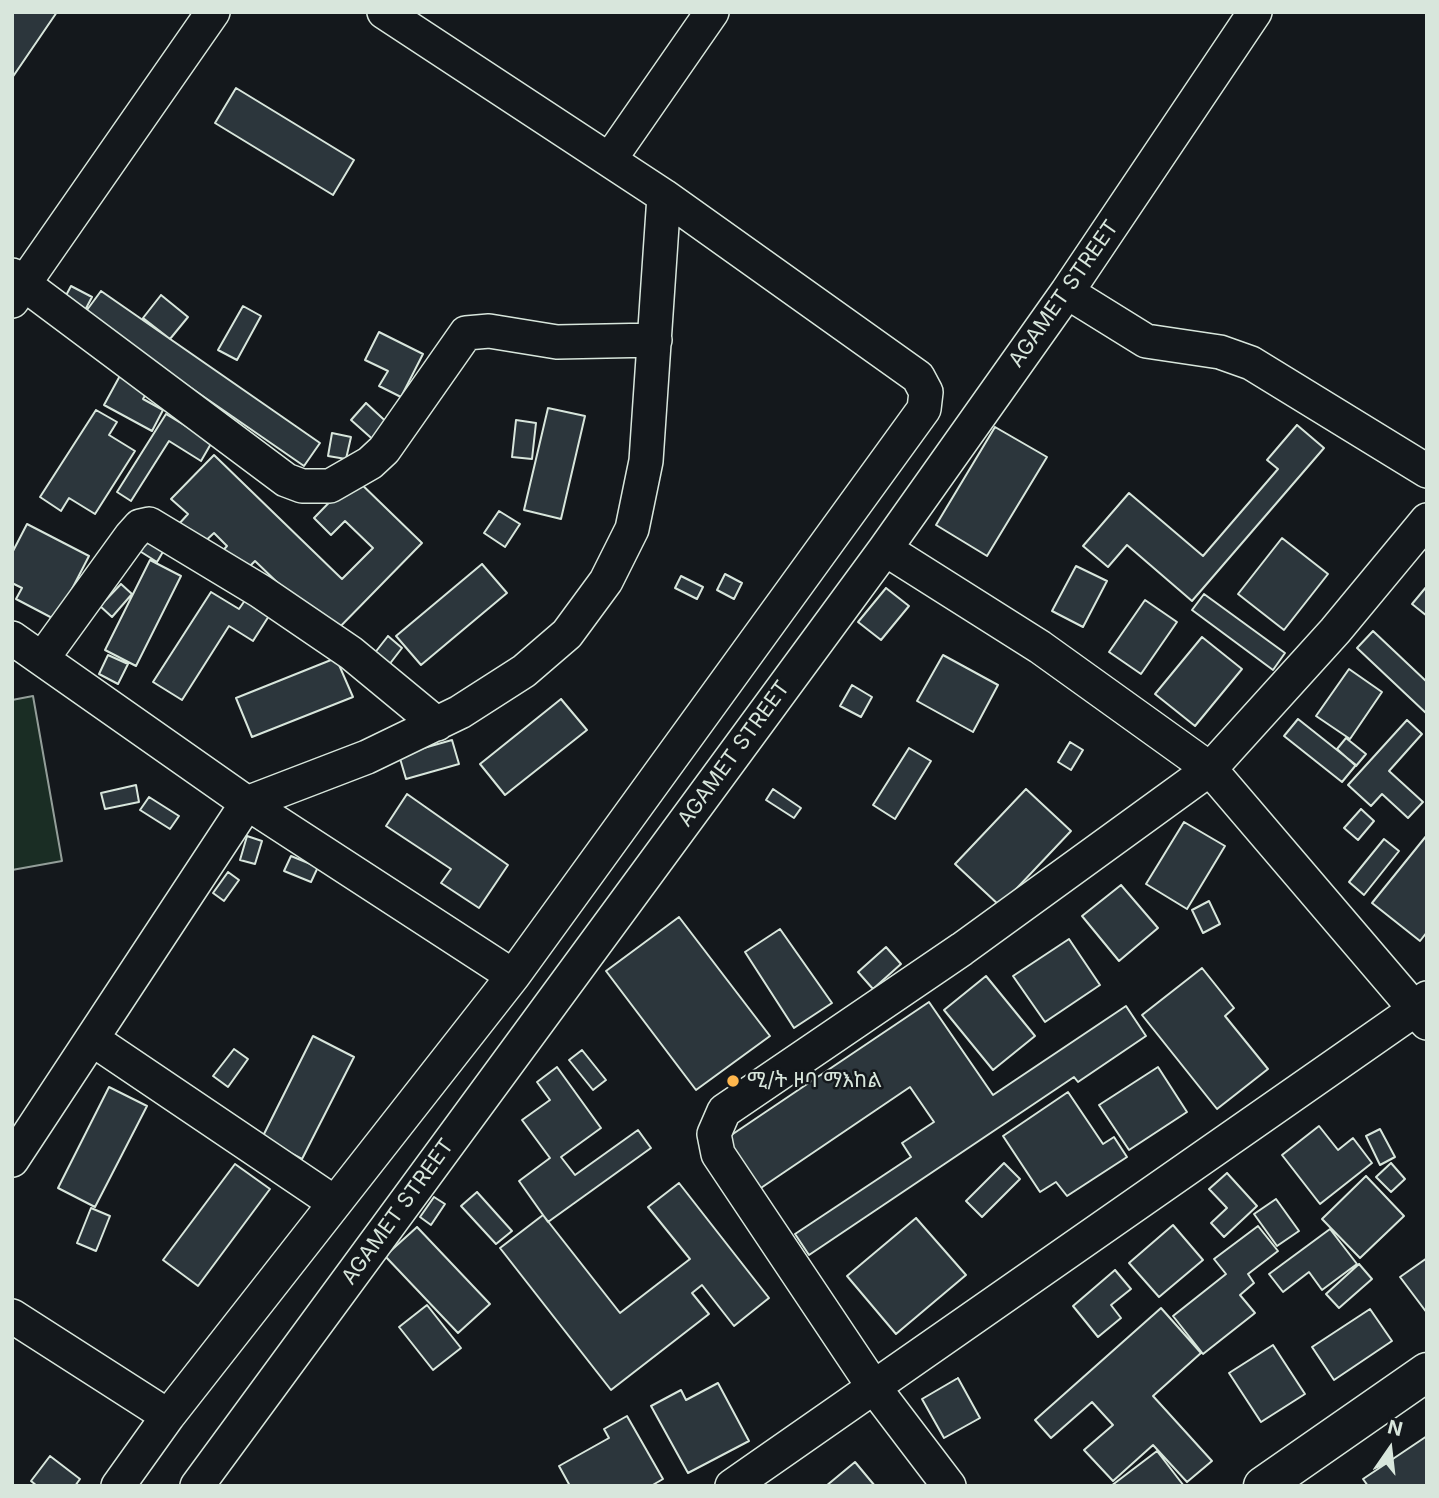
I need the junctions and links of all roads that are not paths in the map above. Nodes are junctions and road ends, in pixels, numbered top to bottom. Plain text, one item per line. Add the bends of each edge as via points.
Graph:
1 (213, 12) edge
2 (712, 12) edge
3 (1255, 12) edge
4 (390, 14) edge
5 (610, 159) junction
6 (664, 196) junction
7 (16, 287) edge
8 (1067, 292) junction
9 (655, 340) junction
10 (1427, 471) edge
11 (1427, 520) edge
12 (885, 549) junction
13 (12, 638) edge
14 (42, 659) junction
15 (437, 724) junction
16 (1210, 769) junction
17 (247, 803) junction
18 (513, 976) junction
19 (1423, 1010) edge
20 (92, 1039) junction
21 (12, 1160) edge
22 (335, 1203) junction
23 (12, 1317) edge
24 (1427, 1372) edge
25 (873, 1386) junction
26 (168, 1416) junction
27 (118, 1486) edge
28 (197, 1486) edge
29 (732, 1486) edge
30 (949, 1486) edge
31 (1264, 1486) edge

1 - 7 street
2 - 5 street
3 - 8 street, AGAMET STREET
4 - 5 street
5 - 6 street
6 - 9 street
6 - 18 street via 918,377 926,392 924,409
7 - 9 street via 286,480 315,488 351,475 384,450 466,333 489,331 557,342
8 - 10 street via 1146,341 1220,352 1251,363
8 - 12 street, AGAMET STREET
9 - 15 street via 646,461 638,502 632,529 606,581 567,634 524,671
11 - 16 street via 1335,631
12 - 16 street via 1040,647
12 - 28 street, AGAMET STREET
13 - 14 street
14 - 15 street via 131,536 149,524 351,653
14 - 17 street
15 - 17 street via 367,757
16 - 19 street
16 - 25 street via 962,950 724,1111 715,1135 718,1154
17 - 18 street
17 - 20 street
18 - 22 street
19 - 25 street
20 - 21 street
20 - 22 street
22 - 26 street
23 - 26 street
24 - 31 main road
25 - 29 street
25 - 30 street
26 - 27 street

